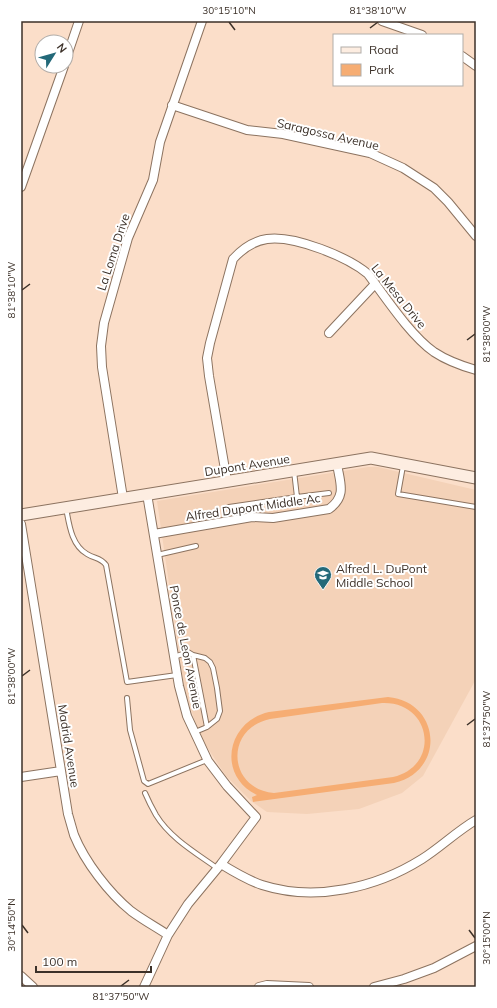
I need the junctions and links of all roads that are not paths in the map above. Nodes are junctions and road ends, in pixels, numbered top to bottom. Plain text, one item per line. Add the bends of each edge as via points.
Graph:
1 (79, 21) edge
2 (202, 21) edge
3 (382, 21) edge
4 (419, 34) edge
5 (74, 36) edge
6 (463, 57) edge
7 (476, 66) edge
8 (61, 74) edge
9 (172, 105) junction
10 (21, 188) edge
11 (476, 236) edge
12 (376, 284) junction
13 (329, 333) dead end
14 (476, 370) edge
15 (337, 464) junction
16 (403, 464) junction
17 (294, 470) junction
18 (476, 478) edge
19 (227, 481) junction
20 (329, 493) dead end
21 (147, 494) junction
22 (297, 497) junction
23 (123, 498) junction
24 (66, 507) junction
25 (229, 507) dead end
26 (476, 507) edge
27 (21, 514) edge
28 (21, 524) edge
29 (154, 534) junction
30 (196, 546) dead end
31 (157, 555) junction
32 (194, 655) junction
33 (174, 657) junction
34 (177, 675) junction
35 (127, 698) dead end
36 (207, 726) junction
37 (195, 732) junction
38 (207, 760) junction
39 (61, 771) junction
40 (21, 777) edge
41 (145, 793) dead end
42 (476, 820) edge
43 (219, 866) junction
44 (168, 935) junction
45 (476, 946) edge
46 (21, 976) edge
47 (32, 987) edge
48 (144, 987) edge
49 (258, 987) edge
50 (309, 987) edge
51 (374, 987) edge

1 - 5 street
2 - 9 street, La Loma Drive
3 - 4 street
6 - 7 street
8 - 10 street
9 - 11 street, Saragossa Avenue via 248,130 283,134 370,153 403,168 434,188
9 - 23 street, La Loma Drive via 160,142 153,180 128,238 104,323 101,346 102,367
12 - 13 street
12 - 14 street, La Mesa Drive via 421,341 444,358
12 - 19 street, La Mesa Drive via 359,267 326,251 290,240 266,239 254,243 243,248 234,259 207,358
15 - 16 street, Dupont Avenue via 371,458
15 - 17 street, Dupont Avenue
15 - 29 street, Alfred Dupont Middle Ac via 340,496 336,504 329,509 273,518 252,517
16 - 18 street, Dupont Avenue
16 - 26 lane via 398,494
17 - 19 street, Dupont Avenue
17 - 22 lane
19 - 21 street, Dupont Avenue
20 - 22 lane
21 - 23 street, Dupont Avenue
21 - 29 street, Ponce de Leon Avenue
22 - 25 lane
23 - 24 street, Dupont Avenue
24 - 27 street, Dupont Avenue
24 - 34 lane via 71,534 80,548 106,565 127,682
28 - 39 street, Madrid Avenue
29 - 31 street, Ponce de Leon Avenue
30 - 31 lane
31 - 33 street, Ponce de Leon Avenue
32 - 33 lane via 188,652
32 - 36 lane
32 - 36 lane via 210,662 217,688 220,711 217,719
33 - 34 street, Ponce de Leon Avenue
34 - 37 street, Ponce de Leon Avenue via 187,716
35 - 38 lane via 130,730 144,782 148,784
36 - 37 lane
37 - 38 street, Ponce de Leon Avenue
38 - 43 street, Ponce de Leon Avenue via 256,817
39 - 40 street
39 - 44 street, Madrid Avenue via 68,814 74,835 84,854 118,899 132,912
41 - 43 lane via 155,814 167,829
42 - 43 street via 422,859 377,881 352,888 304,893 283,890 262,885
43 - 44 street, Ponce de Leon Avenue via 188,904
44 - 48 street, Ponce de Leon Avenue
45 - 51 street via 404,979
46 - 47 street
49 - 50 street

